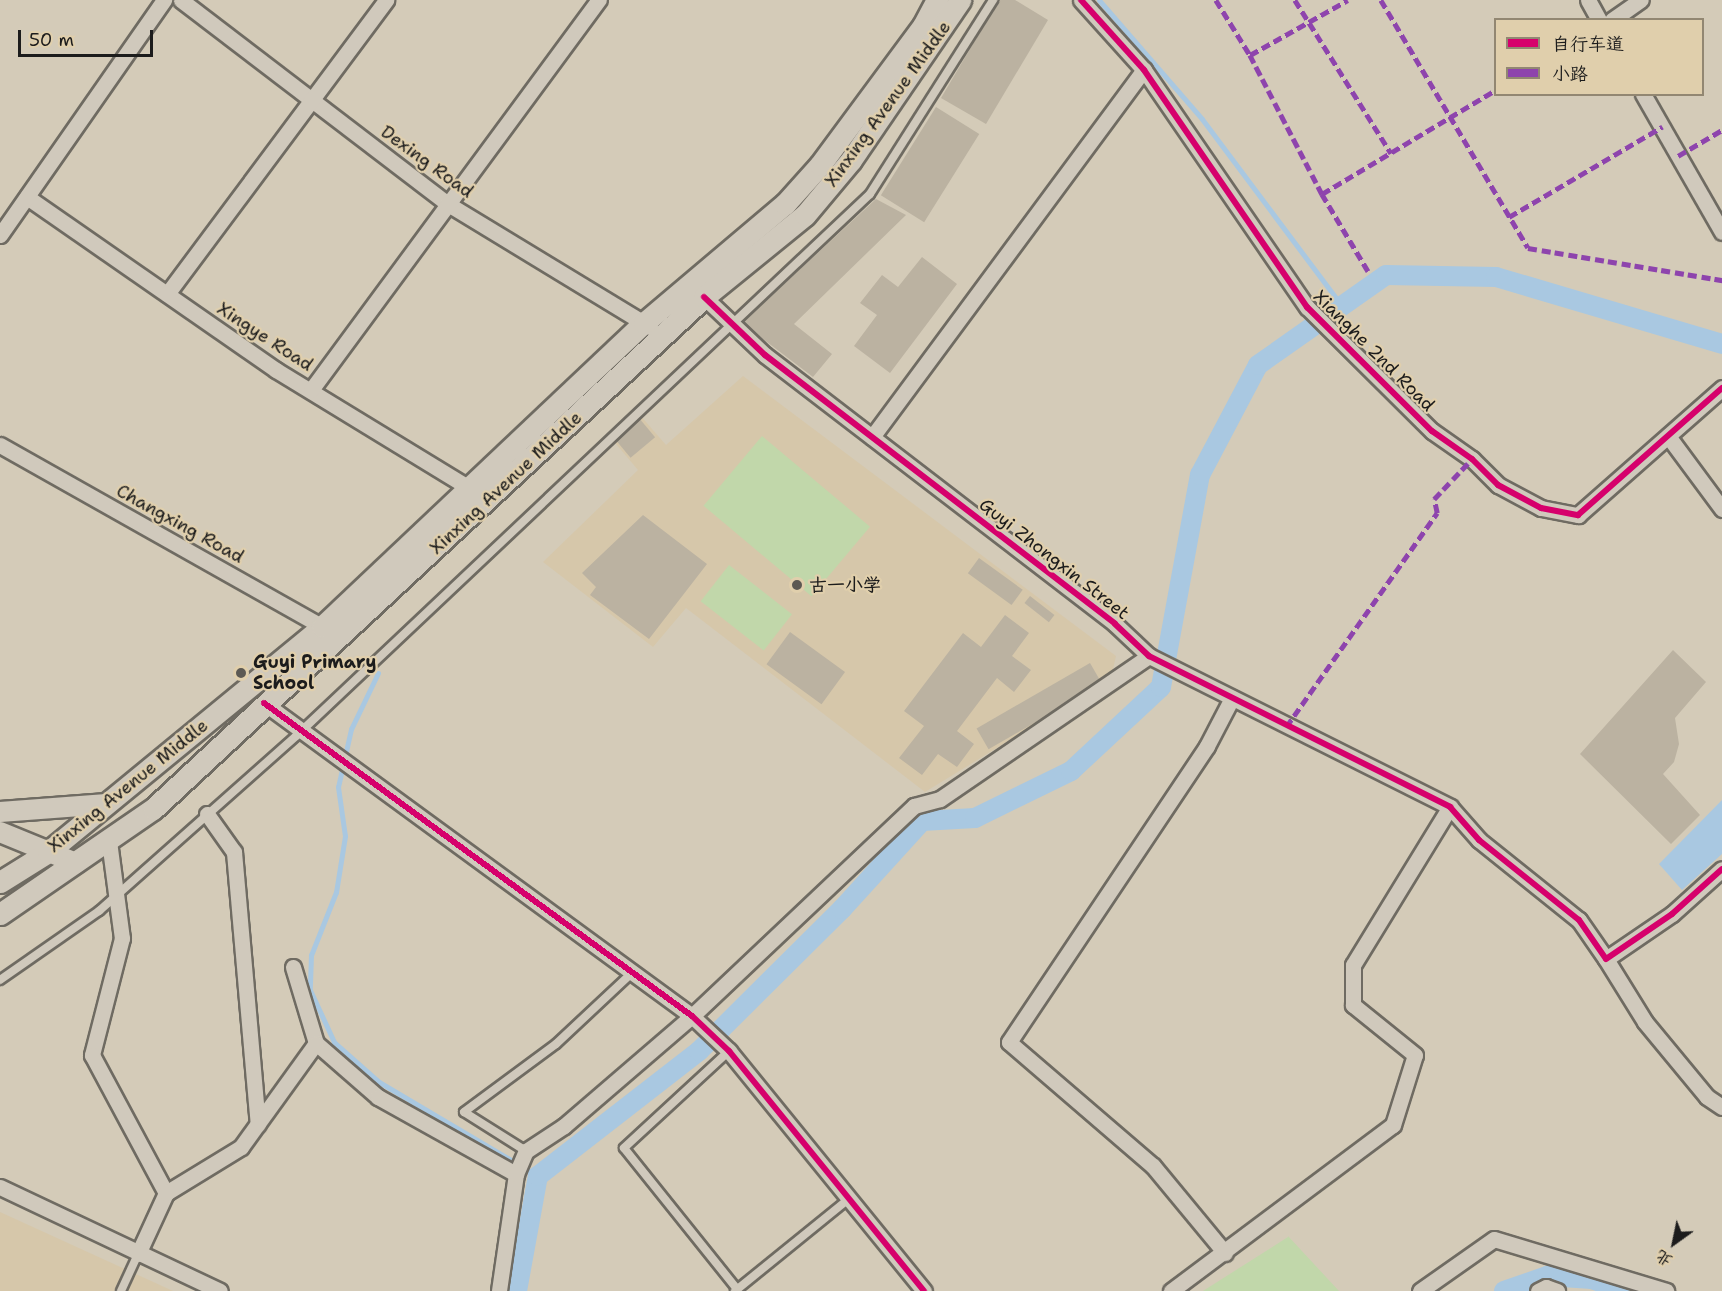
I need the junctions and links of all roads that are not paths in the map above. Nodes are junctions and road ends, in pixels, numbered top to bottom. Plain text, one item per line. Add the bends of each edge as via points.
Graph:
1 (164, 0) edge
2 (181, 0) edge
3 (386, 0) edge
4 (599, 0) edge
5 (936, 0) edge
6 (960, 0) edge
7 (993, 0) edge
8 (1081, 0) edge
9 (1588, 0) edge
10 (1641, 0) edge
11 (1598, 18) edge
12 (1615, 18) edge
13 (1144, 70) junction
14 (1644, 96) edge
15 (311, 99) junction
16 (27, 197) junction
17 (448, 204) junction
18 (1722, 231) edge
19 (0, 234) edge
20 (167, 294) junction
21 (704, 297) junction
22 (644, 323) junction
23 (734, 326) junction
24 (664, 335) junction
25 (1722, 388) edge
26 (311, 390) junction
27 (1668, 436) junction
28 (872, 437) junction
29 (0, 445) edge
30 (468, 487) junction
31 (488, 500) junction
32 (1722, 509) edge
33 (331, 632) junction
34 (1149, 656) junction
35 (1232, 698) junction
36 (264, 703) junction
37 (301, 731) junction
38 (107, 804) junction
39 (1450, 807) junction
40 (0, 812) edge
41 (207, 814) junction
42 (0, 832) edge
43 (109, 841) junction
44 (48, 852) junction
45 (76, 863) junction
46 (1722, 869) edge
47 (0, 882) edge
48 (115, 897) junction
49 (0, 914) edge
50 (1606, 959) junction
51 (293, 967) dead end
52 (632, 973) junction
53 (0, 980) edge
54 (692, 1016) junction
55 (316, 1043) junction
56 (729, 1051) junction
57 (1722, 1107) edge
58 (258, 1124) junction
59 (526, 1151) junction
60 (516, 1174) junction
61 (0, 1187) edge
62 (166, 1193) junction
63 (846, 1201) junction
64 (1225, 1253) junction
65 (138, 1254) junction
66 (736, 1290) edge
67 (121, 1291) edge
68 (220, 1291) edge
69 (499, 1291) edge
70 (924, 1291) edge
71 (1172, 1291) edge
72 (1420, 1291) edge
73 (1538, 1291) edge
74 (1557, 1291) edge
75 (1666, 1291) edge

1 - 16 street
2 - 15 street, Dexing Road
3 - 15 street
4 - 17 street
5 - 22 main road, Xinxing Avenue Middle via 922,26 820,165 785,204
6 - 21 main road, Xinxing Avenue Middle via 851,160 805,215
7 - 23 lane via 870,194
8 - 13 street, Xianghe 2nd Road
9 - 11 street
10 - 12 street
13 - 27 street, Xianghe 2nd Road via 1307,307 1432,431 1472,459 1498,485 1541,508 1578,515
13 - 28 street
14 - 18 street
15 - 17 street, Dexing Road
15 - 20 street
16 - 19 street
16 - 20 street, Xingye Road
17 - 22 street, Dexing Road
17 - 26 street
20 - 26 street, Xingye Road
21 - 23 street, Guyi Zhongxin Street
21 - 24 main road, Xinxing Avenue Middle
22 - 24 street, Dexing Road
22 - 30 main road, Xinxing Avenue Middle
23 - 28 street, Guyi Zhongxin Street via 765,355
23 - 37 lane
24 - 31 main road, Xinxing Avenue Middle
25 - 27 street, Xianghe 2nd Road
26 - 30 street, Xingye Road
27 - 32 street
28 - 34 street, Guyi Zhongxin Street via 1115,624
29 - 33 street, Changxing Road
30 - 31 street, Xingye Road
30 - 33 main road, Xinxing Avenue Middle
31 - 33 main road, Xinxing Avenue Middle
33 - 36 main road, Xinxing Avenue Middle
33 - 38 main road, Xinxing Avenue Middle
34 - 35 street, Guyi Zhongxin Street
34 - 54 street via 940,799 914,806
35 - 39 street, Guyi Zhongxin Street
35 - 64 street via 1207,746 1009,1042 1153,1166
36 - 37 street
36 - 43 main road, Xinxing Avenue Middle via 153,809
37 - 41 lane
37 - 52 street
38 - 40 street
38 - 44 main road, Xinxing Avenue Middle
39 - 50 street via 1479,840 1579,920
39 - 64 street via 1353,965 1353,1005 1415,1055 1393,1125
41 - 48 lane
41 - 58 street via 234,852
42 - 44 street
43 - 45 main road, Xinxing Avenue Middle
43 - 48 street
44 - 45 street
44 - 47 main road, Xinxing Avenue Middle
45 - 49 main road, Xinxing Avenue Middle
46 - 50 street via 1672,914
48 - 53 lane
48 - 62 street via 122,938 92,1056
50 - 57 street via 1645,1022 1707,1097
51 - 55 street
52 - 54 street
52 - 59 lane via 556,1044 464,1112
54 - 56 street
54 - 59 street via 564,1126
55 - 58 street
55 - 60 street via 378,1097
56 - 63 street
56 - 66 lane via 624,1149
58 - 62 street via 241,1147
59 - 60 street
60 - 69 street
61 - 65 street
62 - 65 street
63 - 66 lane
63 - 70 street
64 - 71 street
65 - 67 lane
65 - 68 street
72 - 75 street via 1494,1239
73 - 74 street via 1546,1287

